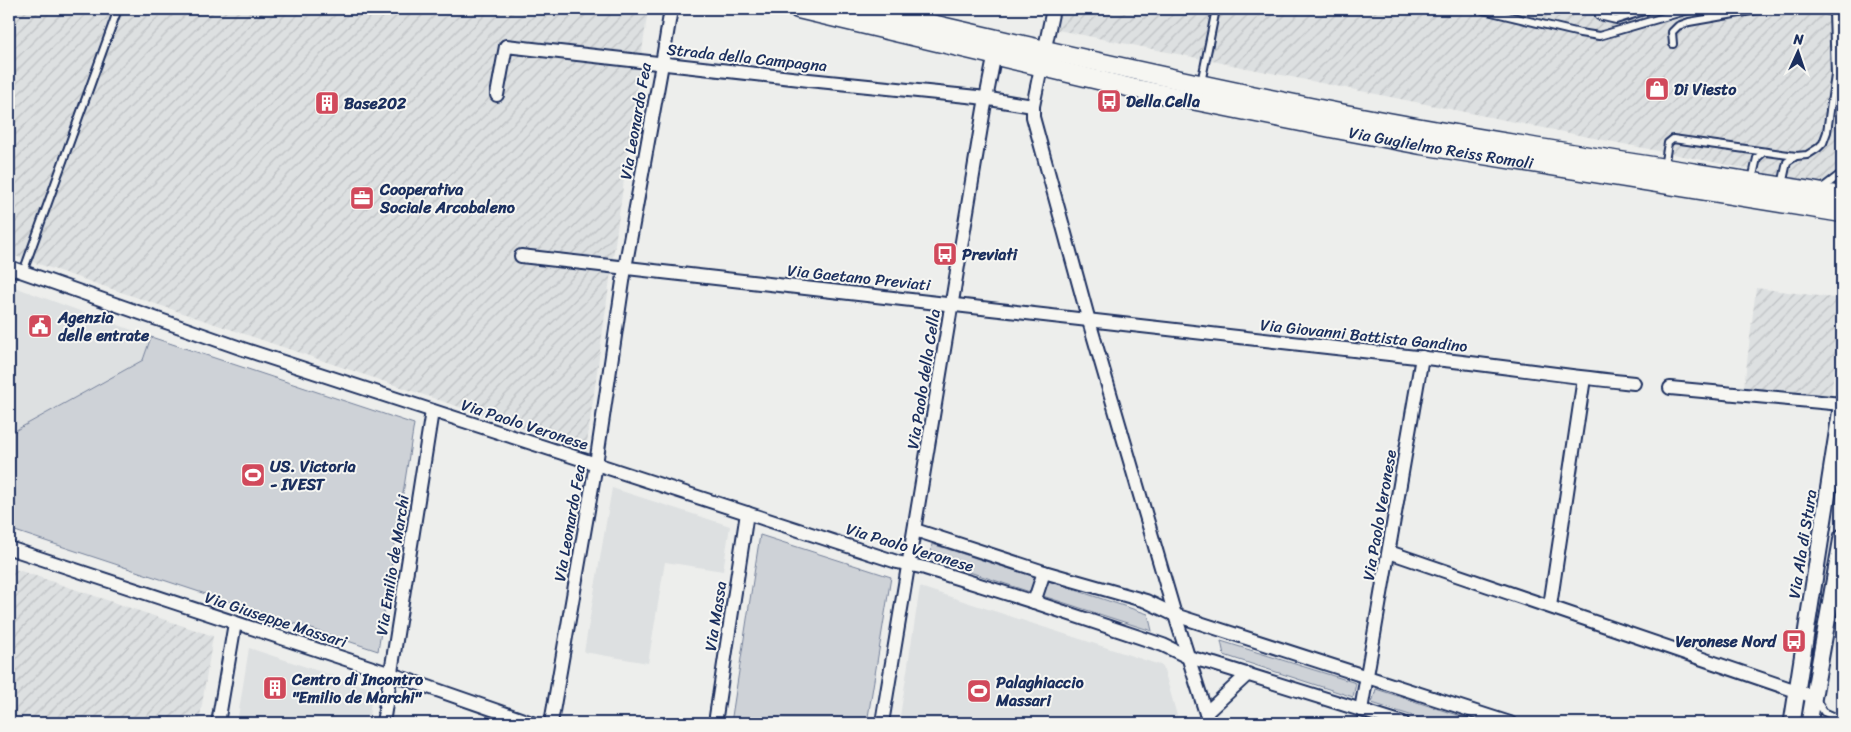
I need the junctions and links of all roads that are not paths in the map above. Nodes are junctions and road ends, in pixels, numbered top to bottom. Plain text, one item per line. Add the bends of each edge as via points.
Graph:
1 (10, 9) edge
2 (118, 9) edge
3 (671, 9) edge
4 (798, 9) edge
5 (868, 9) edge
6 (1053, 9) edge
7 (1216, 9) edge
8 (1651, 9) edge
9 (1692, 9) edge
10 (1763, 9) edge
11 (1821, 9) edge
12 (1483, 10) edge
13 (1836, 10) edge
14 (1599, 12) dead end
15 (9, 13) edge
16 (1673, 44) dead end
17 (996, 48) junction
18 (1044, 59) junction
19 (662, 64) junction
20 (1199, 93) junction
21 (497, 95) dead end
22 (986, 98) junction
23 (1033, 106) junction
24 (1766, 152) junction
25 (1796, 156) junction
26 (1842, 173) edge
27 (1662, 176) junction
28 (1750, 190) junction
29 (1816, 192) junction
30 (1780, 195) junction
31 (1842, 196) edge
32 (1842, 213) edge
33 (521, 256) dead end
34 (9, 267) edge
35 (625, 268) junction
36 (23, 272) junction
37 (952, 303) junction
38 (1089, 321) junction
39 (1422, 357) junction
40 (1584, 378) junction
41 (1634, 383) dead end
42 (1670, 388) dead end
43 (1842, 404) edge
44 (432, 411) junction
45 (1839, 445) edge
46 (596, 464) junction
47 (747, 513) junction
48 (915, 530) junction
49 (1842, 537) edge
50 (9, 548) edge
51 (1389, 552) junction
52 (909, 566) junction
53 (1044, 572) junction
54 (1034, 602) junction
55 (1550, 606) junction
56 (1175, 615) junction
57 (235, 623) junction
58 (1188, 657) junction
59 (391, 674) junction
60 (1248, 674) junction
61 (1367, 677) junction
62 (1797, 691) junction
63 (1814, 697) junction
64 (1361, 710) junction
65 (1208, 718) edge
66 (1842, 720) edge
67 (218, 723) edge
68 (383, 723) edge
69 (532, 723) edge
70 (551, 723) edge
71 (715, 723) edge
72 (882, 723) edge
73 (1403, 723) edge
74 (1510, 723) edge
75 (1792, 723) edge
76 (1809, 723) edge

1 - 15 lane
2 - 36 lane
3 - 19 street, Via Leonardo Fea
4 - 17 main road, Via Guglielmo Reiss Romoli
5 - 17 main road, Via Guglielmo Reiss Romoli
6 - 18 street
7 - 20 lane
8 - 14 lane via 1616,20 1599,16
9 - 12 lane via 1599,36
10 - 16 lane via 1678,26 1672,32
11 - 13 lane
13 - 25 lane via 1836,75 1827,132 1818,148 1808,155
17 - 18 main road, Via Guglielmo Reiss Romoli
17 - 22 street, Via Paolo della Cella
18 - 20 main road, Via Guglielmo Reiss Romoli
18 - 23 street
19 - 21 street, Strada della Campagna via 506,46
19 - 22 street, Strada della Campagna
19 - 35 street, Via Leonardo Fea
20 - 27 main road, Via Guglielmo Reiss Romoli via 1422,145
22 - 23 street, Strada della Campagna
22 - 37 street, Via Paolo della Cella
23 - 38 street via 1033,117
24 - 25 lane
24 - 27 lane via 1673,139 1668,143
24 - 28 lane via 1757,158
25 - 30 lane via 1787,162
26 - 29 lane
27 - 28 main road, Via Guglielmo Reiss Romoli
28 - 30 main road, Via Guglielmo Reiss Romoli
29 - 30 main road, Via Guglielmo Reiss Romoli
29 - 31 main road, Via Guglielmo Reiss Romoli
30 - 32 main road, Via Guglielmo Reiss Romoli
33 - 35 street
34 - 36 street, Via Paolo Veronese
35 - 37 street, Via Gaetano Previati
35 - 46 street, Via Leonardo Fea
36 - 44 street, Via Paolo Veronese via 177,327
37 - 38 street, Via Gaetano Previati
37 - 48 street, Via Paolo della Cella
38 - 39 street, Via Giovanni Battista Gandino
38 - 56 street
39 - 40 street, Via Giovanni Battista Gandino
39 - 51 street, Via Paolo Veronese
40 - 41 street, Via Giovanni Battista Gandino
40 - 55 street
42 - 43 street
43 - 45 street, Via Ala di Stura
44 - 46 street, Via Paolo Veronese
44 - 59 street, Via Emilio de Marchi
45 - 62 street, Via Ala di Stura
46 - 47 street, Via Paolo Veronese
46 - 70 street, Via Leonardo Fea
47 - 52 street, Via Paolo Veronese
47 - 71 street, Via Massa
48 - 52 street, Via Paolo della Cella
48 - 53 street, Via Paolo Veronese
49 - 63 street
50 - 57 street, Via Giuseppe Massari
51 - 55 street
51 - 61 street, Via Paolo Veronese
52 - 54 street, Via Paolo Veronese via 925,568
52 - 72 street, Via Paolo della Cella
53 - 54 street
53 - 56 street, Via Paolo Veronese via 1146,601
54 - 58 street, Via Paolo Veronese
55 - 62 street
56 - 58 street
56 - 61 street, Via Paolo Veronese
57 - 59 street, Via Giuseppe Massari
57 - 67 street
58 - 60 street, Via Paolo Veronese
58 - 65 street
59 - 68 street, Via Emilio de Marchi
59 - 69 street, Via Giuseppe Massari
60 - 64 street, Via Paolo Veronese
60 - 65 street
61 - 64 street, Via Paolo Veronese
61 - 74 street, Via Paolo Veronese
62 - 63 street
62 - 75 street, Via Ala di Stura
63 - 66 lane via 1824,712
63 - 76 street
64 - 73 street, Via Paolo Veronese

